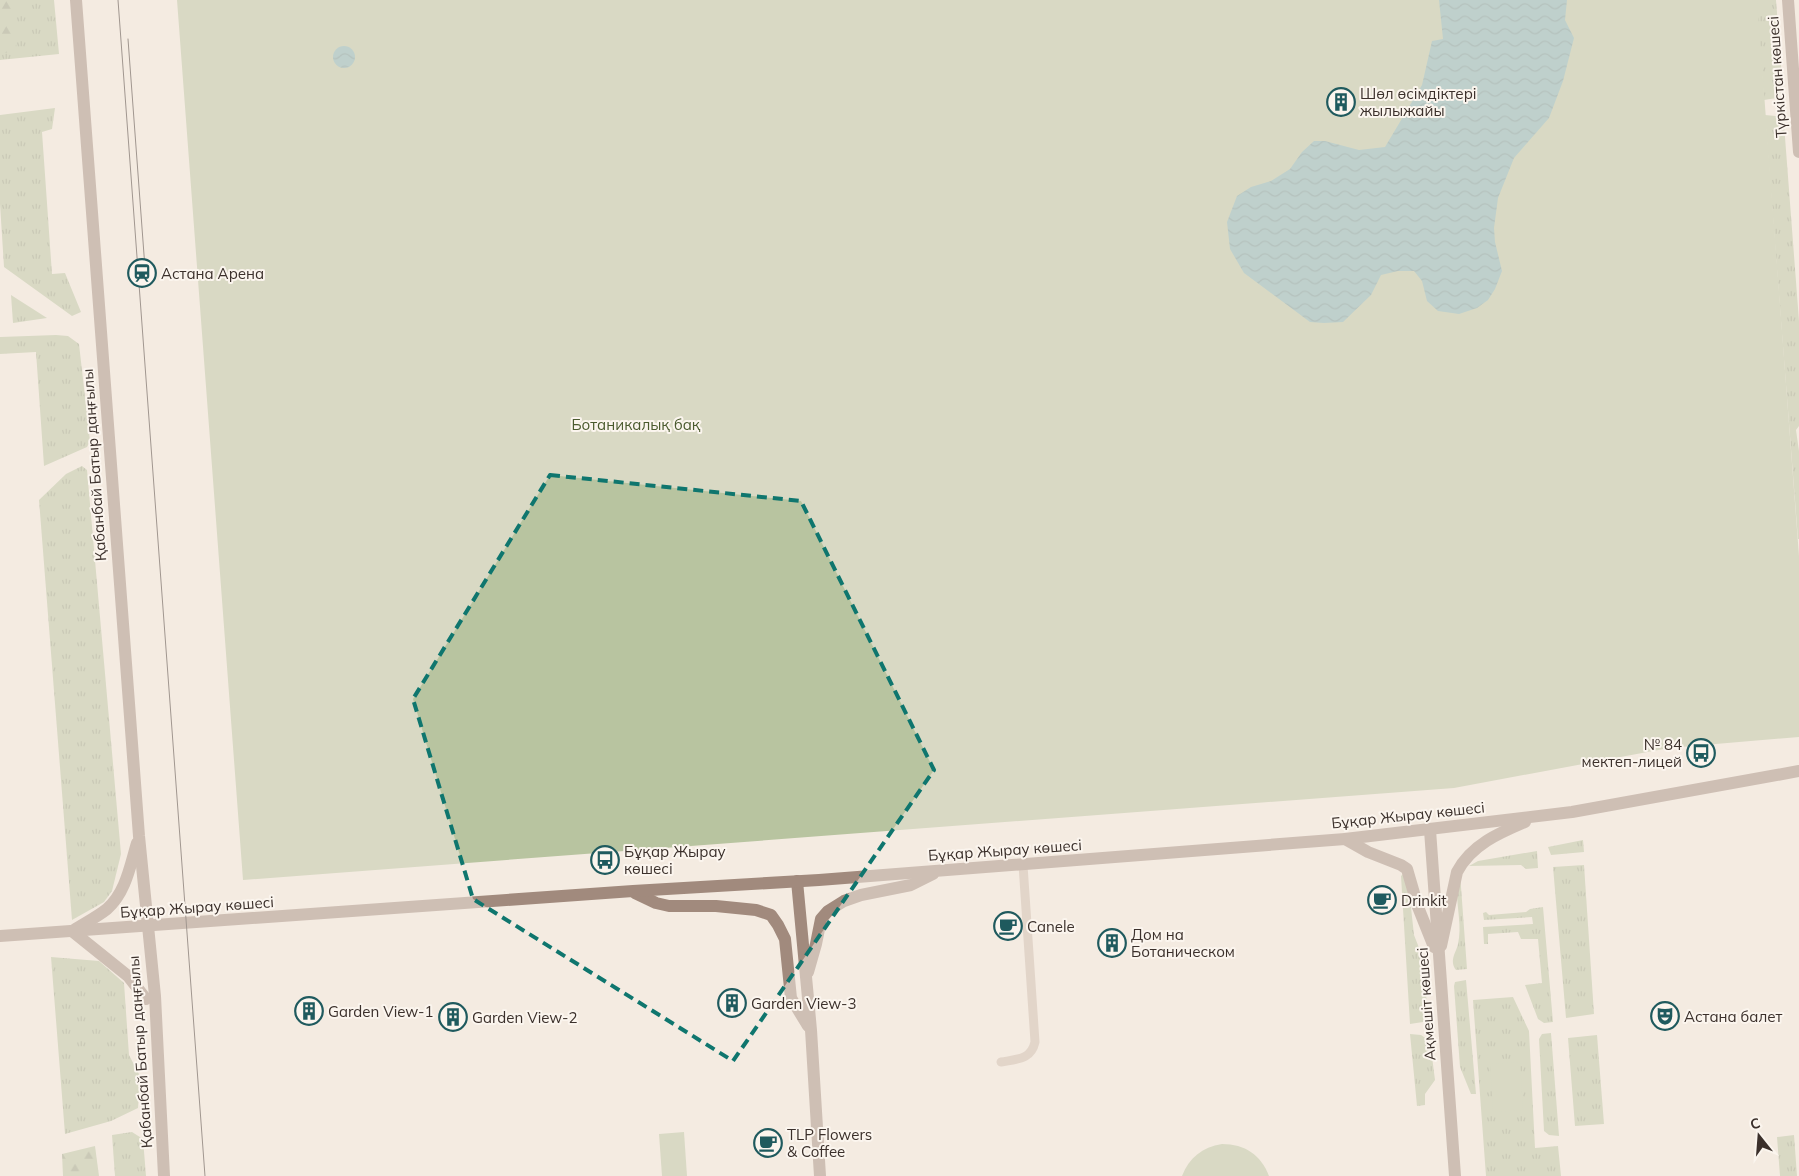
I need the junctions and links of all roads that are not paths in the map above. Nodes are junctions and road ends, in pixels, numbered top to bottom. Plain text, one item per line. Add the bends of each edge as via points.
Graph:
1 (76, 0) edge
2 (1788, 0) edge
3 (1799, 152) edge
4 (1799, 771) edge
5 (1540, 816) junction
6 (1430, 830) junction
7 (139, 836) junction
8 (1345, 839) junction
9 (1023, 865) junction
10 (940, 871) junction
11 (797, 881) junction
12 (633, 892) junction
13 (148, 927) junction
14 (72, 931) junction
15 (0, 936) edge
16 (1439, 959) junction
17 (806, 979) junction
18 (146, 999) junction
19 (811, 1030) junction
20 (1001, 1062) dead end
21 (163, 1176) edge
22 (820, 1176) edge
23 (1454, 1176) edge

1 - 7 street, Қабанбай Батыр даңғылы
2 - 3 street, Түркістан көшесі
4 - 5 street, Бұқар Жырау көшесі
5 - 6 street, Бұқар Жырау көшесі
5 - 16 street via 1494,835 1461,864
6 - 8 street, Бұқар Жырау көшесі
6 - 16 street, Ақмешіт көшесі
7 - 13 street, Қабанбай Батыр даңғылы
7 - 14 street via 127,878 117,898
8 - 9 street, Бұқар Жырау көшесі
8 - 16 street via 1407,869
9 - 10 street, Бұқар Жырау көшесі
9 - 20 street via 1035,1042 1026,1057
10 - 11 street, Бұқар Жырау көшесі
10 - 17 street via 911,885 844,901 828,911 821,919
11 - 12 street, Бұқар Жырау көшесі
11 - 17 street
12 - 13 street, Бұқар Жырау көшесі
12 - 19 street via 669,906 716,906 771,914 785,939 791,998
13 - 14 street, Бұқар Жырау көшесі
13 - 18 street, Қабанбай Батыр даңғылы
13 - 21 street, Қабанбай Батыр даңғылы via 155,996
14 - 15 street, Бұқар Жырау көшесі
14 - 18 street via 128,976
16 - 23 street, Ақмешіт көшесі
17 - 19 street
18 - 21 street, Қабанбай Батыр даңғылы via 157,1144
19 - 22 street

